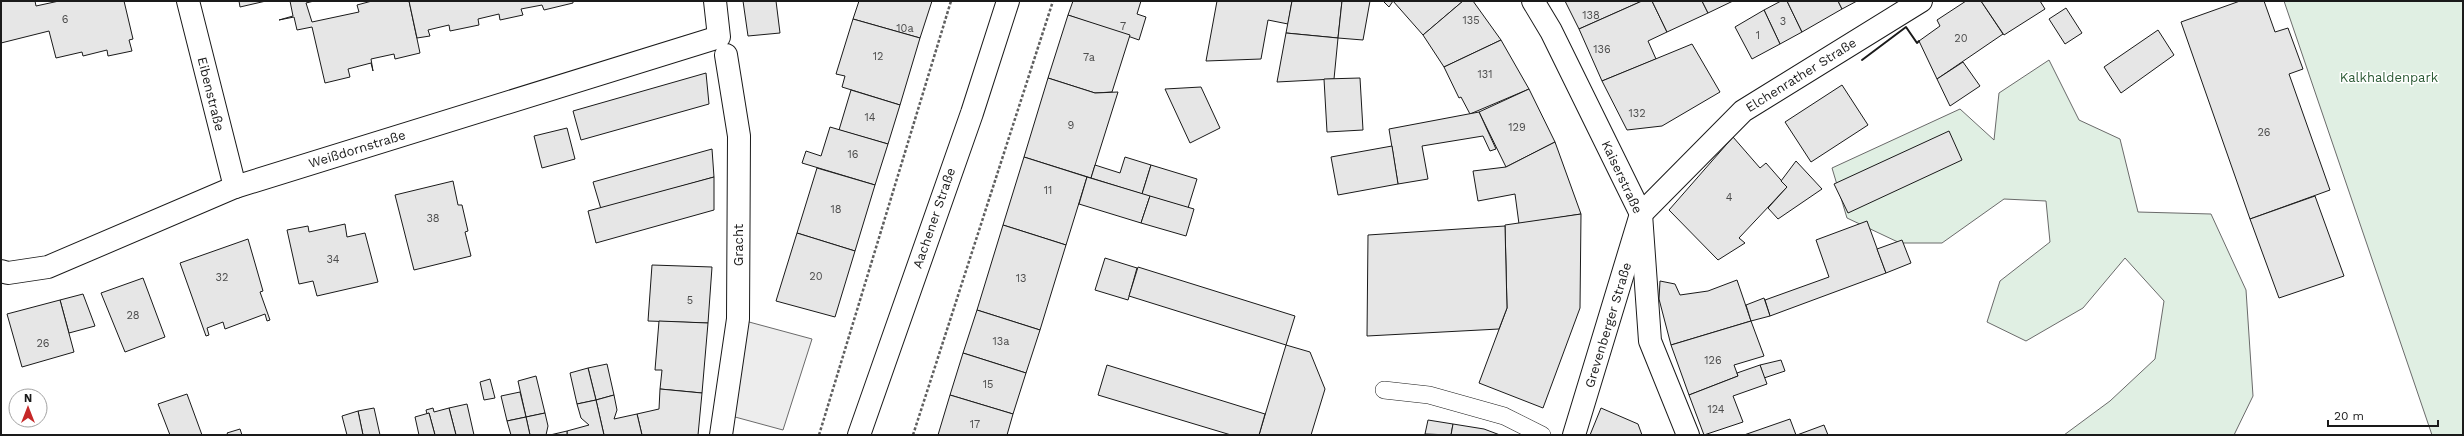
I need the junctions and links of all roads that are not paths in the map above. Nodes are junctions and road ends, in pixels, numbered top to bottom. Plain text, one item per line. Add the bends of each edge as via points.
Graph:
1 (188, 1) edge
2 (715, 1) edge
3 (1008, 1) edge
4 (1532, 1) edge
5 (1921, 1) edge
6 (723, 46) junction
7 (235, 187) junction
8 (1641, 214) junction
9 (1, 271) edge
10 (1384, 390) dead end
11 (721, 435) edge
12 (859, 435) edge
13 (1542, 435) edge
14 (1574, 435) edge
15 (1688, 435) edge

1 - 7 street, Eibenstraße
2 - 6 street, Gracht
3 - 12 street, Aachener Straße via 972,113
4 - 8 street, Kaiserstraße via 1551,31
5 - 8 street, Elchenrather Straße via 1743,111
6 - 7 street, Weißdornstraße
6 - 11 street, Gracht via 739,136 738,319
7 - 9 street, Weißdornstraße via 48,266 8,273
8 - 14 street, Grevenberger Straße
8 - 15 street, Kaiserstraße via 1650,341
10 - 13 lane via 1429,395 1504,416

